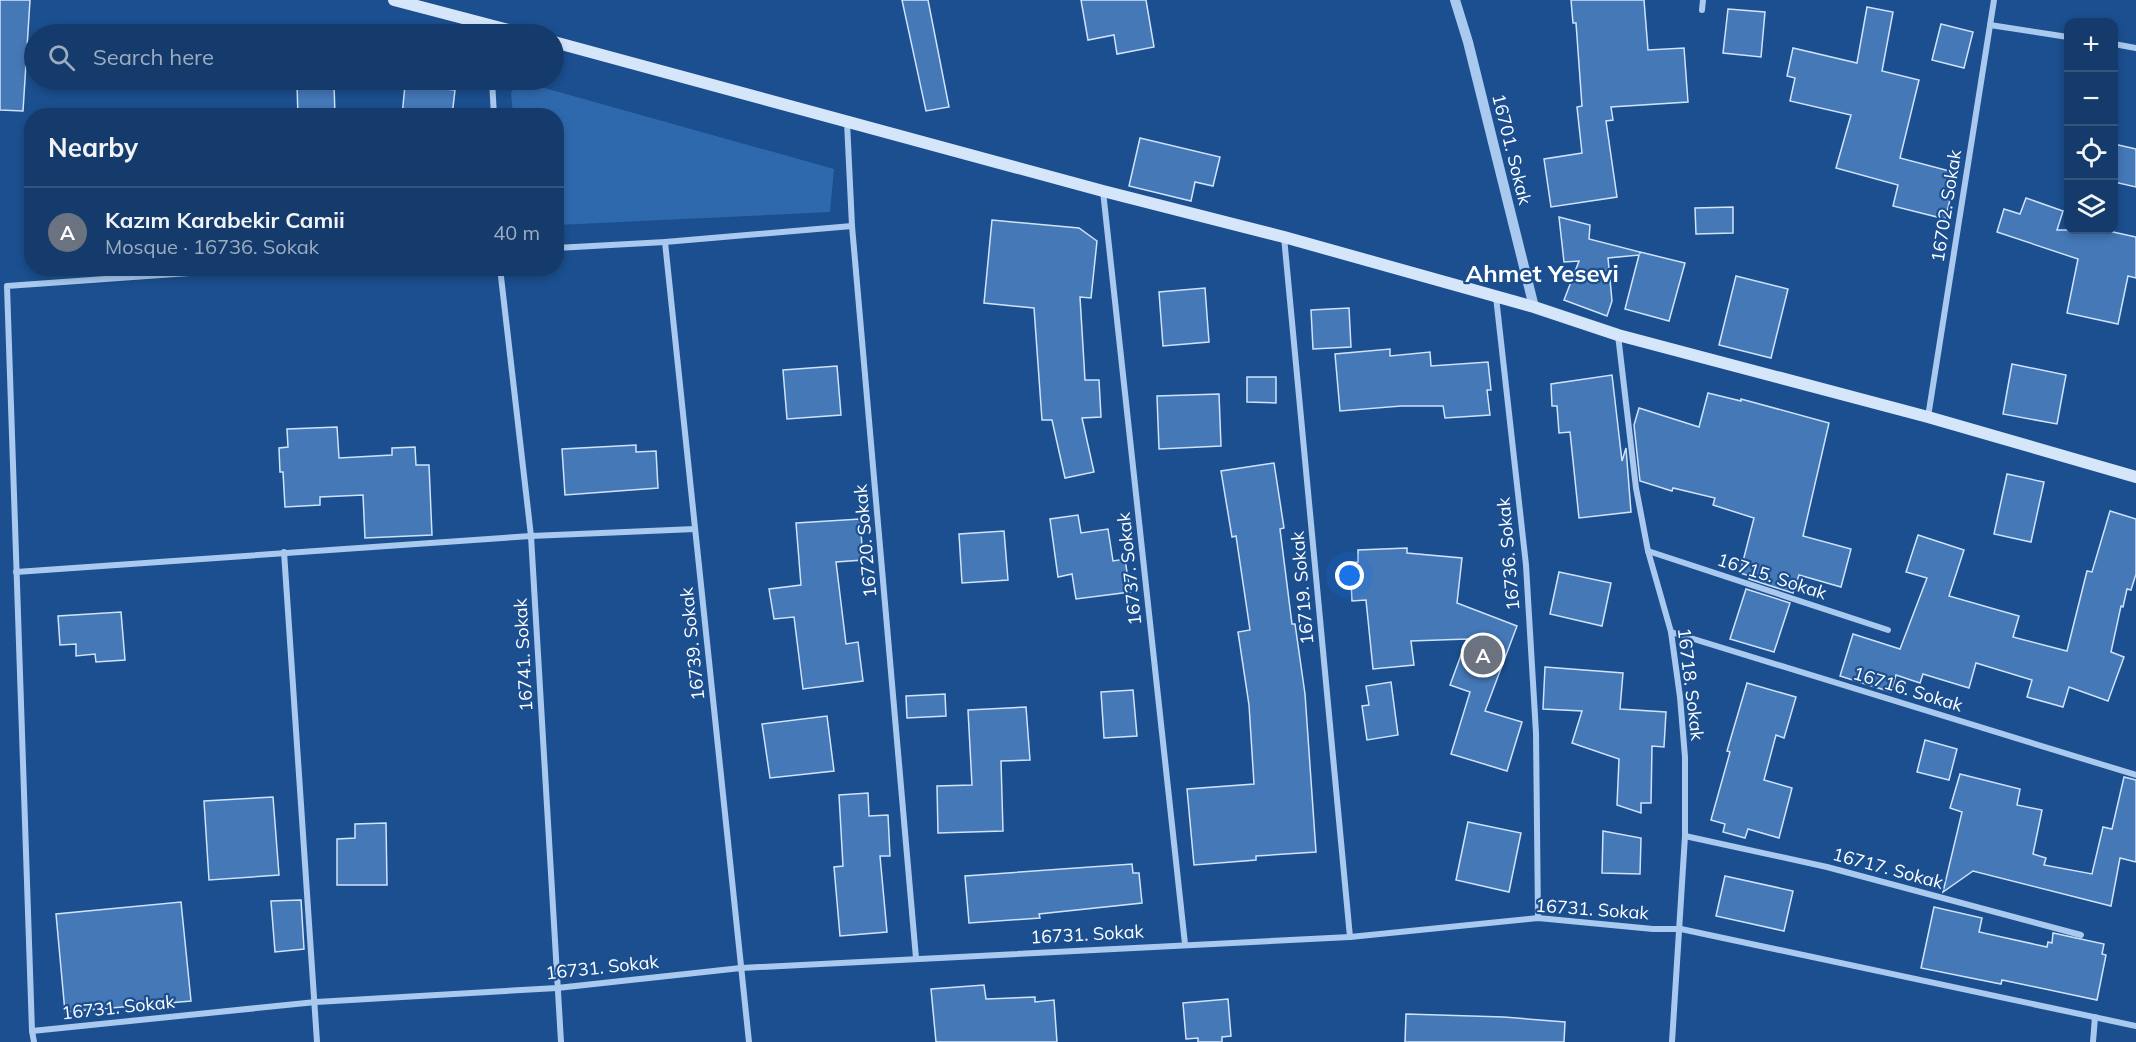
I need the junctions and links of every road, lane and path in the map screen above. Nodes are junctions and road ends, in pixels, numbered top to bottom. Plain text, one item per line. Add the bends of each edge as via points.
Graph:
1 (394, 0) edge
2 (1455, 0) edge
3 (1703, 0) edge
4 (1994, 0) edge
5 (1702, 10) dead end
6 (471, 24) edge
7 (1990, 25) junction
8 (2064, 36) edge
9 (564, 45) edge
10 (2118, 46) edge
11 (2136, 48) edge
12 (493, 90) edge
13 (494, 108) edge
14 (847, 122) junction
15 (1103, 191) junction
16 (852, 226) junction
17 (1284, 237) junction
18 (665, 242) junction
19 (564, 248) edge
20 (148, 276) edge
21 (501, 276) edge
22 (1496, 296) junction
23 (1534, 307) junction
24 (1618, 335) junction
25 (1928, 417) junction
26 (2136, 477) edge
27 (695, 529) junction
28 (531, 536) junction
29 (1648, 551) junction
30 (284, 552) junction
31 (16, 572) junction
32 (1888, 630) dead end
33 (1671, 632) junction
34 (2136, 774) edge
35 (1686, 836) junction
36 (1538, 918) junction
37 (1681, 928) junction
38 (2081, 935) dead end
39 (1350, 937) junction
40 (1185, 944) junction
41 (916, 958) junction
42 (741, 968) junction
43 (557, 988) junction
44 (316, 1002) junction
45 (2096, 1017) junction
46 (2136, 1026) edge
47 (32, 1031) junction
48 (34, 1042) edge
49 (318, 1042) edge
50 (561, 1042) edge
51 (749, 1042) edge
52 (1672, 1042) edge
53 (2093, 1042) edge

1 - 6 main road
2 - 23 street, 16701. Sokak
3 - 5 street
4 - 7 street, 16702. Sokak
7 - 8 street
7 - 25 street, 16702. Sokak
9 - 14 main road
10 - 11 street
12 - 13 street
14 - 15 main road
14 - 16 street, 16720. Sokak
15 - 17 main road
15 - 40 street, 16737. Sokak
16 - 18 street
16 - 41 street, 16720. Sokak
17 - 22 main road
17 - 39 street, 16719. Sokak
18 - 19 street
18 - 27 street, 16739. Sokak
20 - 31 street via 7,286
21 - 28 street, 16741. Sokak
22 - 23 main road
22 - 36 street, 16736. Sokak via 1526,565 1536,733
23 - 24 main road
24 - 25 main road
24 - 29 street, 16718. Sokak via 1636,488
25 - 26 main road
27 - 28 street
27 - 42 street, 16739. Sokak
28 - 30 street
28 - 43 street, 16741. Sokak
29 - 32 street, 16715. Sokak
29 - 33 street, 16718. Sokak
30 - 31 street
30 - 44 street
31 - 47 street
33 - 34 street, 16716. Sokak
33 - 35 street, 16718. Sokak via 1685,757
35 - 37 street, 16718. Sokak
35 - 38 street, 16717. Sokak via 1827,867
36 - 37 street, 16731. Sokak
36 - 39 street, 16731. Sokak
37 - 45 street, 16731. Sokak
37 - 52 street, 16718. Sokak
39 - 40 street, 16731. Sokak
40 - 41 street, 16731. Sokak
41 - 42 street, 16731. Sokak
42 - 43 street, 16731. Sokak
42 - 51 street, 16739. Sokak
43 - 44 street, 16731. Sokak
43 - 50 street, 16741. Sokak
44 - 47 street, 16731. Sokak
44 - 49 street
45 - 46 street, 16731. Sokak
45 - 53 street
47 - 48 street

